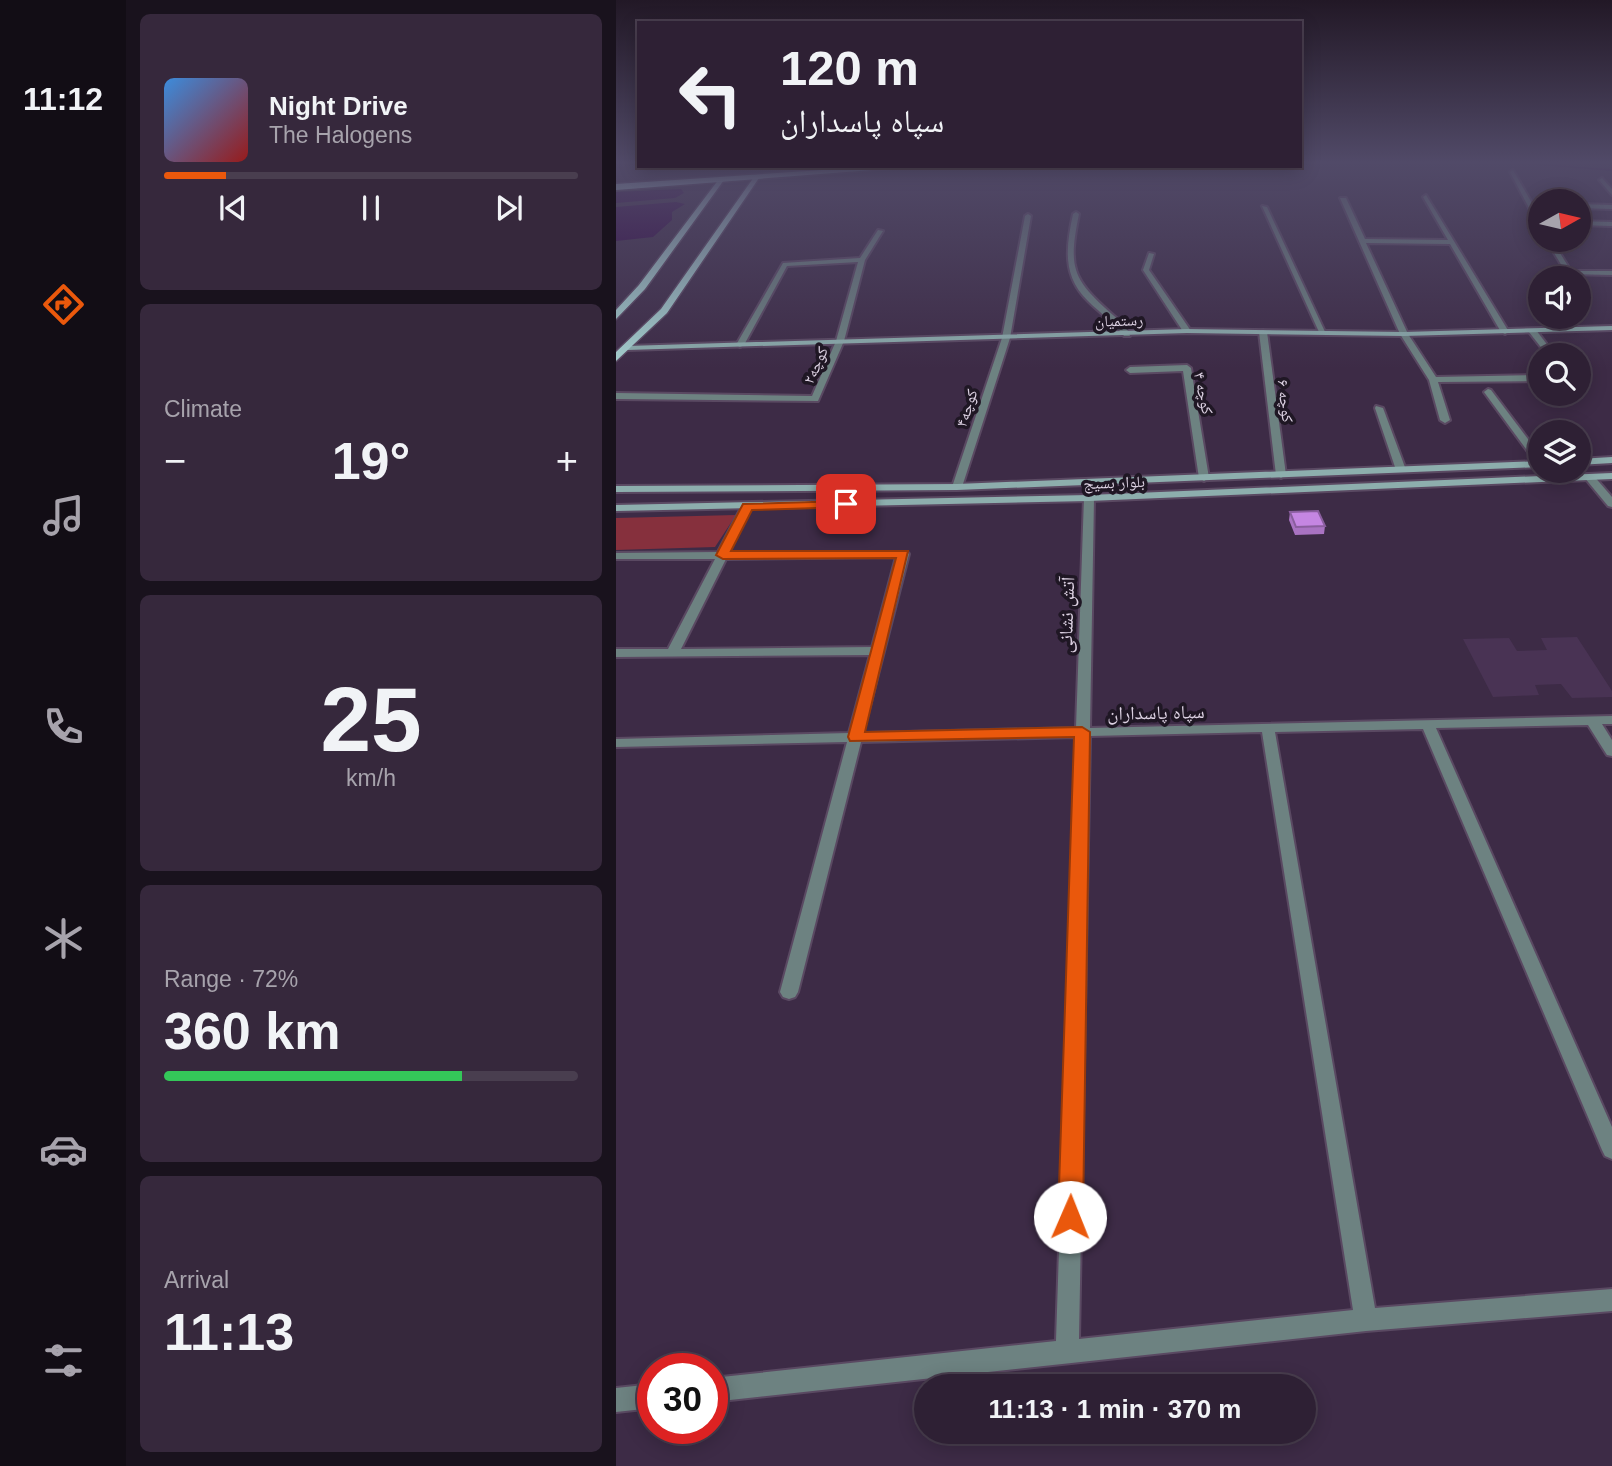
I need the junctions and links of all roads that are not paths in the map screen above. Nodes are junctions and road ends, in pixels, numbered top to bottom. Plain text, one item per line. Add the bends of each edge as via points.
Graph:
1 (683, 232) edge
2 (718, 232) edge
3 (879, 232) edge
4 (1025, 232) edge
5 (1072, 232) edge
6 (1276, 232) edge
7 (1358, 232) edge
8 (1446, 232) edge
9 (1362, 241) junction
10 (1452, 243) junction
11 (1556, 252) edge
12 (1151, 254) dead end
13 (862, 260) junction
14 (1612, 273) edge
15 (616, 316) edge
16 (1612, 328) edge
17 (1187, 331) junction
18 (1262, 332) junction
19 (1323, 332) junction
20 (1505, 332) junction
21 (1533, 332) junction
22 (1127, 334) junction
23 (1405, 334) junction
24 (1006, 338) junction
25 (840, 341) junction
26 (1542, 343) edge
27 (740, 345) junction
28 (621, 348) edge
29 (616, 358) edge
30 (1129, 370) dead end
31 (1528, 378) edge
32 (1433, 380) junction
33 (1488, 391) dead end
34 (616, 396) edge
35 (1379, 408) dead end
36 (1445, 419) dead end
37 (1528, 446) edge
38 (1612, 460) edge
39 (1591, 461) edge
40 (1528, 464) edge
41 (1401, 470) junction
42 (1281, 475) junction
43 (1612, 476) edge
44 (1591, 477) edge
45 (1205, 478) junction
46 (1591, 479) edge
47 (1528, 480) edge
48 (1093, 483) junction
49 (957, 487) junction
50 (616, 489) edge
51 (1088, 498) junction
52 (1612, 504) edge
53 (747, 506) junction
54 (616, 508) edge
55 (723, 555) junction
56 (616, 556) edge
57 (878, 651) junction
58 (673, 652) junction
59 (616, 653) edge
60 (1612, 720) edge
61 (1593, 721) junction
62 (1428, 725) junction
63 (1269, 729) junction
64 (1082, 732) junction
65 (856, 737) junction
66 (616, 743) edge
67 (1612, 752) edge
68 (789, 992) dead end
69 (1612, 1150) edge
70 (1612, 1300) edge
71 (1366, 1320) junction
72 (1067, 1352) junction
73 (728, 1388) edge
74 (637, 1398) edge
75 (616, 1400) edge

1 - 15 main road
2 - 28 main road via 664,311
3 - 13 street, کوچه۲
4 - 24 street, کوچه۴
5 - 22 street via 1071,275 1088,298
6 - 19 street
7 - 9 street
8 - 10 street
9 - 10 street
9 - 23 street
10 - 20 street
11 - 14 street via 1569,273
12 - 17 street via 1146,270
13 - 25 street, کوچه۲
13 - 27 street via 785,264
16 - 21 main road, رستمیان
17 - 18 main road, رستمیان
17 - 22 main road, رستمیان
18 - 19 main road, رستمیان
18 - 42 street, کوچه ۶
19 - 23 main road, رستمیان
20 - 21 main road, رستمیان
20 - 23 main road, رستمیان
21 - 26 street
22 - 24 main road, رستمیان
23 - 32 street
24 - 25 main road, رستمیان
24 - 49 street, کوچه۴
25 - 27 main road, رستمیان
25 - 34 street, کوچه۲ via 815,399
27 - 28 main road, رستمیان
28 - 29 main road
30 - 45 street, کوچه ۴ via 1187,368
31 - 32 street
32 - 36 street
33 - 37 street
35 - 41 street
38 - 39 main road
40 - 41 main road, بلوار بسیج
41 - 42 main road, بلوار بسیج
42 - 45 main road, بلوار بسیج
43 - 44 main road, بلوار بسیج
45 - 48 main road, بلوار بسیج
46 - 52 street
47 - 51 main road, بلوار بسیج
48 - 49 main road, بلوار بسیج
48 - 51 main road
49 - 50 main road, بلوار بسیج
51 - 53 main road, بلوار بسیج
51 - 64 street, آتش نشانی
53 - 54 main road, بلوار بسیج
53 - 55 street
55 - 56 street
55 - 57 street via 903,554
55 - 58 street
57 - 58 street
57 - 65 street
58 - 59 street
60 - 61 street, سپاه پاسداران
61 - 62 street, سپاه پاسداران
61 - 67 street
62 - 63 street, سپاه پاسداران
62 - 69 street
63 - 64 street, سپاه پاسداران
63 - 71 street
64 - 65 street, سپاه پاسداران
64 - 72 street, آتش نشانی
65 - 66 street, سپاه پاسداران
65 - 68 street
70 - 71 street
71 - 72 street
72 - 73 street
74 - 75 street

